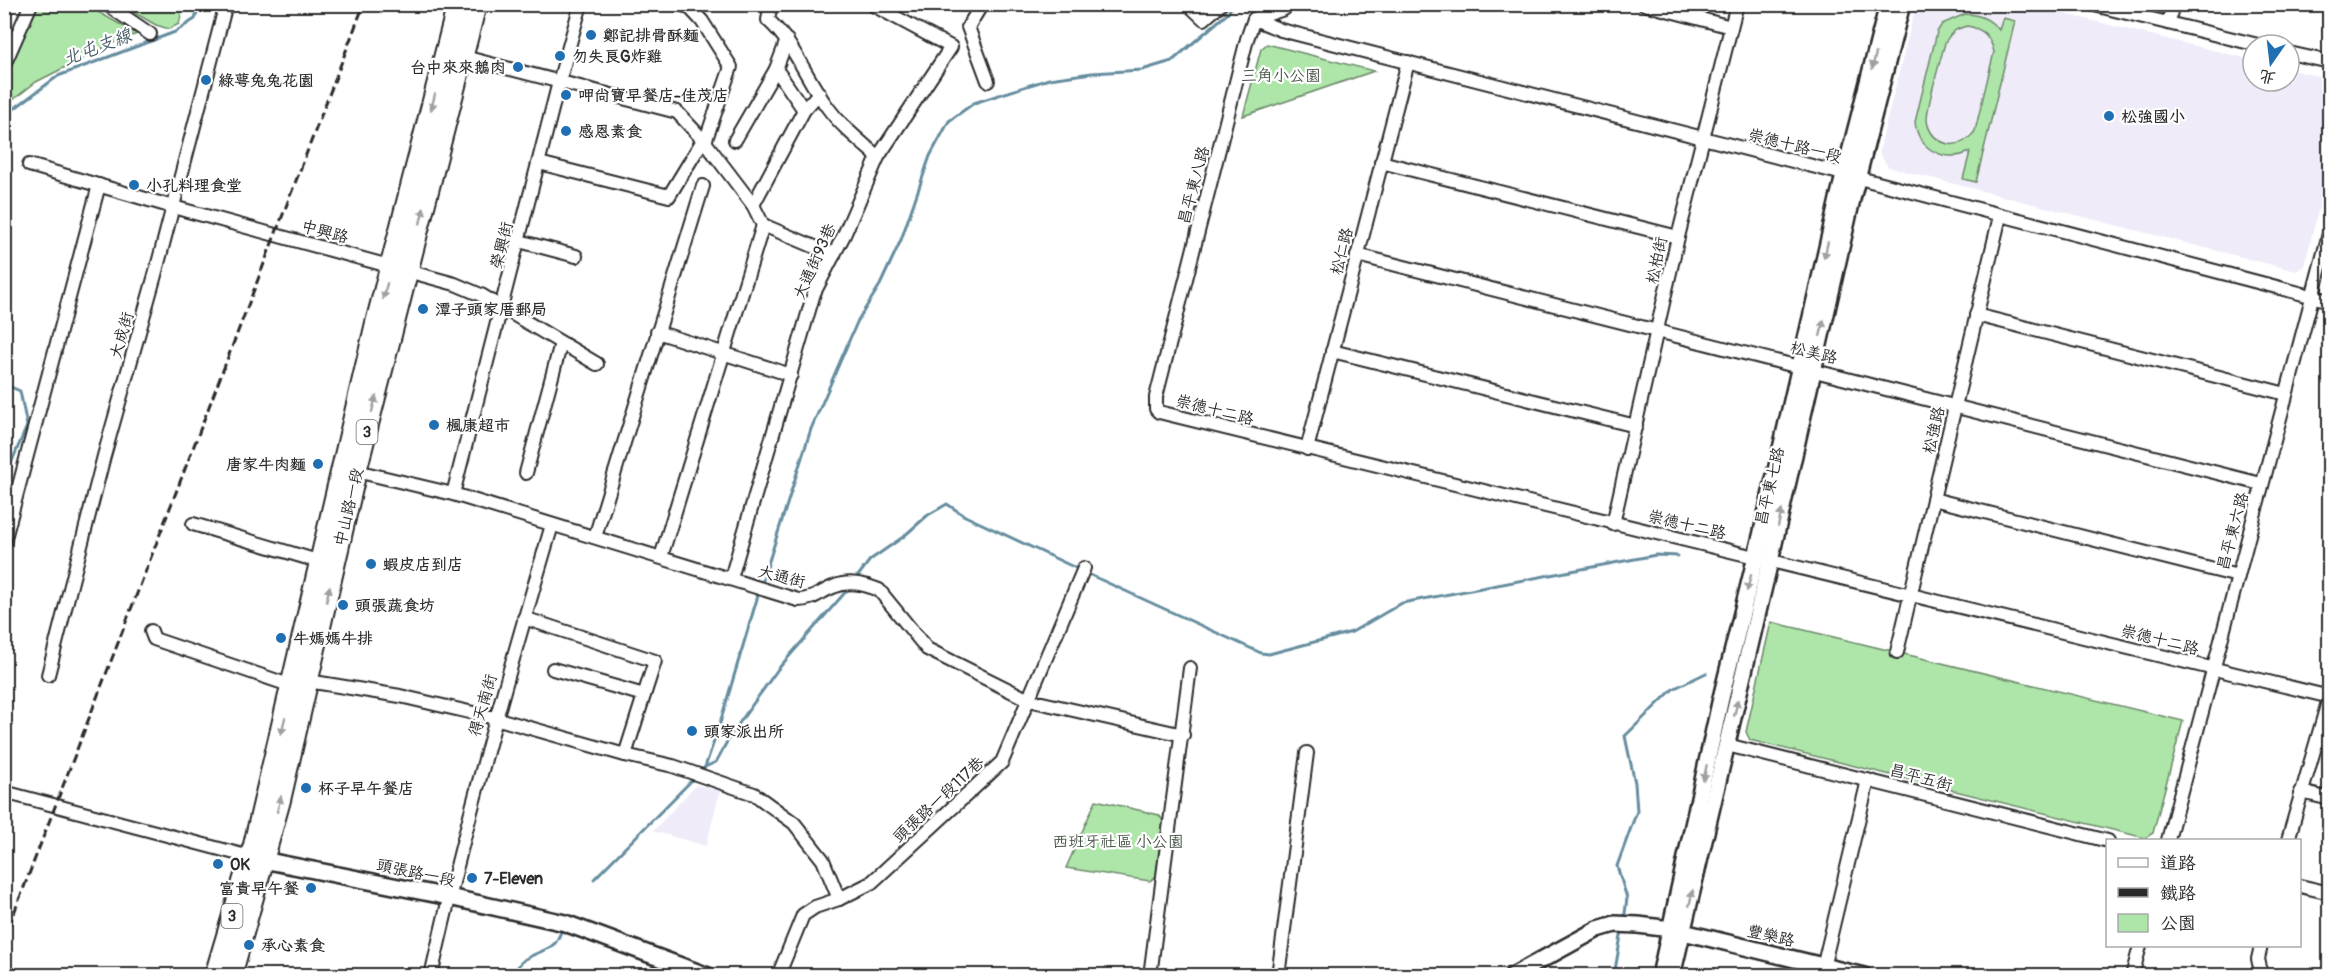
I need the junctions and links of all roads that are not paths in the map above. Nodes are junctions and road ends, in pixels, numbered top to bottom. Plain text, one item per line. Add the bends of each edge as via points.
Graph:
1 (32, 4) edge
2 (106, 4) edge
3 (226, 4) edge
4 (458, 4) edge
5 (476, 4) edge
6 (581, 4) edge
7 (679, 4) edge
8 (771, 4) edge
9 (871, 4) edge
10 (982, 4) edge
11 (1188, 4) edge
12 (1221, 4) edge
13 (1288, 4) edge
14 (1644, 4) edge
15 (1737, 4) edge
16 (1888, 4) edge
17 (1902, 4) edge
18 (2090, 4) edge
19 (2173, 4) edge
20 (1254, 19) junction
21 (2168, 23) junction
22 (1731, 27) junction
23 (150, 34) dead end
24 (787, 40) junction
25 (2241, 41) edge
26 (453, 54) junction
27 (2301, 56) edge
28 (1408, 62) junction
29 (2330, 62) edge
30 (4, 64) edge
31 (776, 69) junction
32 (988, 81) dead end
33 (559, 82) junction
34 (819, 93) junction
35 (804, 110) junction
36 (1704, 138) junction
37 (735, 140) dead end
38 (704, 141) junction
39 (878, 157) junction
40 (1381, 162) junction
41 (538, 163) junction
42 (29, 165) dead end
43 (1852, 176) junction
44 (99, 185) junction
45 (703, 186) dead end
46 (753, 205) junction
47 (173, 207) junction
48 (2000, 216) junction
49 (763, 225) junction
50 (2330, 230) edge
51 (1678, 237) junction
52 (519, 241) junction
53 (834, 255) junction
54 (1357, 255) junction
55 (576, 256) dead end
56 (400, 268) junction
57 (2312, 296) junction
58 (2330, 301) edge
59 (502, 307) junction
60 (1976, 315) junction
61 (1657, 330) junction
62 (657, 332) junction
63 (561, 343) junction
64 (1332, 351) junction
65 (723, 353) junction
66 (597, 364) dead end
67 (1807, 368) junction
68 (791, 375) junction
69 (2286, 394) junction
70 (1156, 397) joint
71 (1956, 406) junction
72 (1636, 426) junction
73 (1307, 449) junction
74 (349, 469) junction
75 (526, 473) dead end
76 (2262, 484) junction
77 (453, 494) junction
78 (1933, 499) junction
79 (193, 524) dead end
80 (1613, 524) junction
81 (552, 525) junction
82 (595, 537) junction
83 (4, 542) edge
84 (661, 557) junction
85 (1763, 559) junction
86 (321, 562) junction
87 (1084, 568) dead end
88 (2238, 576) junction
89 (731, 578) junction
90 (1912, 595) junction
91 (524, 618) junction
92 (152, 631) dead end
93 (1897, 652) dead end
94 (1191, 668) dead end
95 (553, 669) dead end
96 (2213, 669) junction
97 (48, 675) dead end
98 (300, 683) junction
99 (644, 695) junction
100 (2329, 696) edge
101 (1029, 700) junction
102 (495, 718) junction
103 (1183, 735) junction
104 (1727, 745) junction
105 (1307, 753) dead end
106 (625, 755) junction
107 (1868, 780) junction
108 (4, 792) edge
109 (2301, 792) junction
110 (2330, 799) edge
111 (2168, 839) edge
112 (2288, 839) edge
113 (2106, 840) edge
114 (258, 859) junction
115 (2301, 886) edge
116 (2330, 893) edge
117 (449, 897) junction
118 (839, 899) junction
119 (1677, 931) junction
120 (2139, 947) edge
121 (2261, 947) edge
122 (669, 969) edge
123 (1823, 971) edge
124 (215, 975) edge
125 (231, 975) edge
126 (431, 975) edge
127 (708, 975) edge
128 (778, 975) edge
129 (1150, 975) edge
130 (1278, 975) edge
131 (1512, 975) edge
132 (1660, 975) edge
133 (1672, 975) edge
134 (1864, 975) edge
135 (2132, 975) edge
136 (2262, 975) edge

1 - 30 street
2 - 23 street
3 - 47 street, 大成街
4 - 26 main road, 中山路一段 / 3
5 - 26 main road, 中山路一段 / 3
6 - 33 street, 榮興街
7 - 38 street via 689,7 702,21 731,68
8 - 24 street via 768,20
9 - 39 street, 大通街93巷 via 951,47
10 - 32 street via 968,27
11 - 12 street via 1204,19
13 - 20 street
14 - 22 street
15 - 22 street, 松柏街
16 -> 43 street, 昌平東七路
17 - 43 street, 昌平東七路
18 - 21 street
19 - 21 street
20 - 28 street, 崇德十路一段 via 1281,30
20 - 70 street, 昌平東八路
21 - 25 street
22 - 36 street, 松柏街
24 - 31 street
24 - 34 street
26 - 33 street
26 - 56 main road, 中山路一段 / 3
27 - 29 street
28 - 36 street, 崇德十路一段
28 - 40 street, 松仁路
31 - 35 street
31 - 37 street
33 - 38 street via 677,112
33 - 41 street, 榮興街
34 - 35 street
34 - 39 street via 846,129
35 - 46 street
36 - 43 street, 崇德十路一段
36 - 51 street, 松柏街
38 - 41 street via 669,196
38 - 46 street
39 - 53 street, 大通街93巷
40 - 51 street
40 - 54 street, 松仁路
41 - 52 street, 榮興街
42 - 44 street, 中興路
43 - 48 street, 崇德十路一段
43 - 67 street, 昌平東七路 via 1852,199
44 - 47 street, 中興路
44 - 83 street
45 - 62 street
46 - 49 street
47 - 56 street, 中興路
47 - 97 street, 大成街
48 - 57 street, 崇德十路一段
48 - 60 street, 松強路
49 - 53 street
49 - 65 street
50 - 57 street, 昌平東六路
51 - 61 street, 松柏街
52 - 55 street
52 - 59 street, 榮興街
53 - 68 street, 大通街93巷 via 814,293
54 - 61 street, 松美路
54 - 64 street, 松仁路
56 - 59 street, 中興路 via 481,294
56 - 74 main road, 中山路一段 / 3
57 - 58 street, 崇德十路一段
57 - 69 street, 昌平東六路
59 - 63 street, 中興路
59 - 77 street, 榮興街
60 - 69 street
60 - 71 street, 松強路
61 - 67 street, 松美路
61 - 72 street, 松柏街
62 - 65 street
62 - 82 street
63 - 66 street, 中興路
63 - 75 street
64 - 72 street
64 - 73 street, 松仁路
65 - 68 street
65 - 84 street
67 - 71 street, 松美路
67 - 85 street, 昌平東七路
68 - 89 street, 大通街93巷
69 - 76 street, 昌平東六路
70 - 73 street, 崇德十二路 via 1159,412
71 - 76 street, 松美路
71 - 78 street, 松強路
72 - 80 street, 松柏街
73 - 80 street, 崇德十二路
74 - 77 street, 大通街
74 - 86 main road, 中山路一段 / 3
98 -> 74 main road, 中山路一段 / 3
76 - 88 street, 昌平東六路
77 - 81 street, 大通街
78 - 88 street
78 - 90 street, 松強路
79 - 86 street
80 - 85 street, 崇德十二路
81 - 82 street, 大通街
81 - 91 street, 得天南街
82 - 84 street, 大通街
84 - 89 street, 大通街
85 - 90 street, 崇德十二路
104 -> 85 street, 昌平東七路
85 -> 119 street, 昌平東七路 via 1721,698
86 - 98 main road, 中山路一段 / 3
87 - 101 street, 頭張路一段117巷
88 - 96 street, 昌平東六路
89 - 101 street, 大通街 via 807,600 848,583 879,590 927,649
90 - 93 street, 松強路
90 - 96 street, 崇德十二路
91 - 99 street via 655,661
91 - 102 street, 得天南街
92 - 98 street via 154,639
94 - 103 street
95 - 99 street
96 - 100 street, 崇德十二路
96 - 111 street, 昌平東六路
98 - 102 street via 400,696
98 - 114 main road, 中山路一段 / 3
99 - 106 street
100 - 109 street
101 - 103 street, 大通街
101 - 118 street, 頭張路一段117巷 via 1002,762 871,883
102 - 106 street
102 - 117 street, 得天南街
103 - 129 street
104 - 107 street, 昌平五街
119 -> 104 street, 昌平東七路
105 - 130 street
106 - 118 street via 673,766 754,794 794,823 823,860
107 - 113 street, 昌平五街
107 - 123 street
108 - 114 street
109 - 110 street
109 - 112 street
114 - 117 street, 頭張路一段
114 - 124 main road, 中山路一段 / 3
114 - 125 main road, 中山路一段 / 3
115 - 116 street
117 - 122 street, 頭張路一段 via 565,923
117 - 126 street, 得天南街
118 - 128 street, 頭張路一段117巷 via 803,915
119 - 123 street, 豐樂路
119 - 131 street, 豐樂路 via 1615,924 1598,929
119 - 132 street, 昌平東七路
119 - 133 street, 昌平東七路
120 - 135 street
121 - 136 street via 2258,959
122 - 127 street, 頭張路一段
123 - 134 street, 豐樂路

